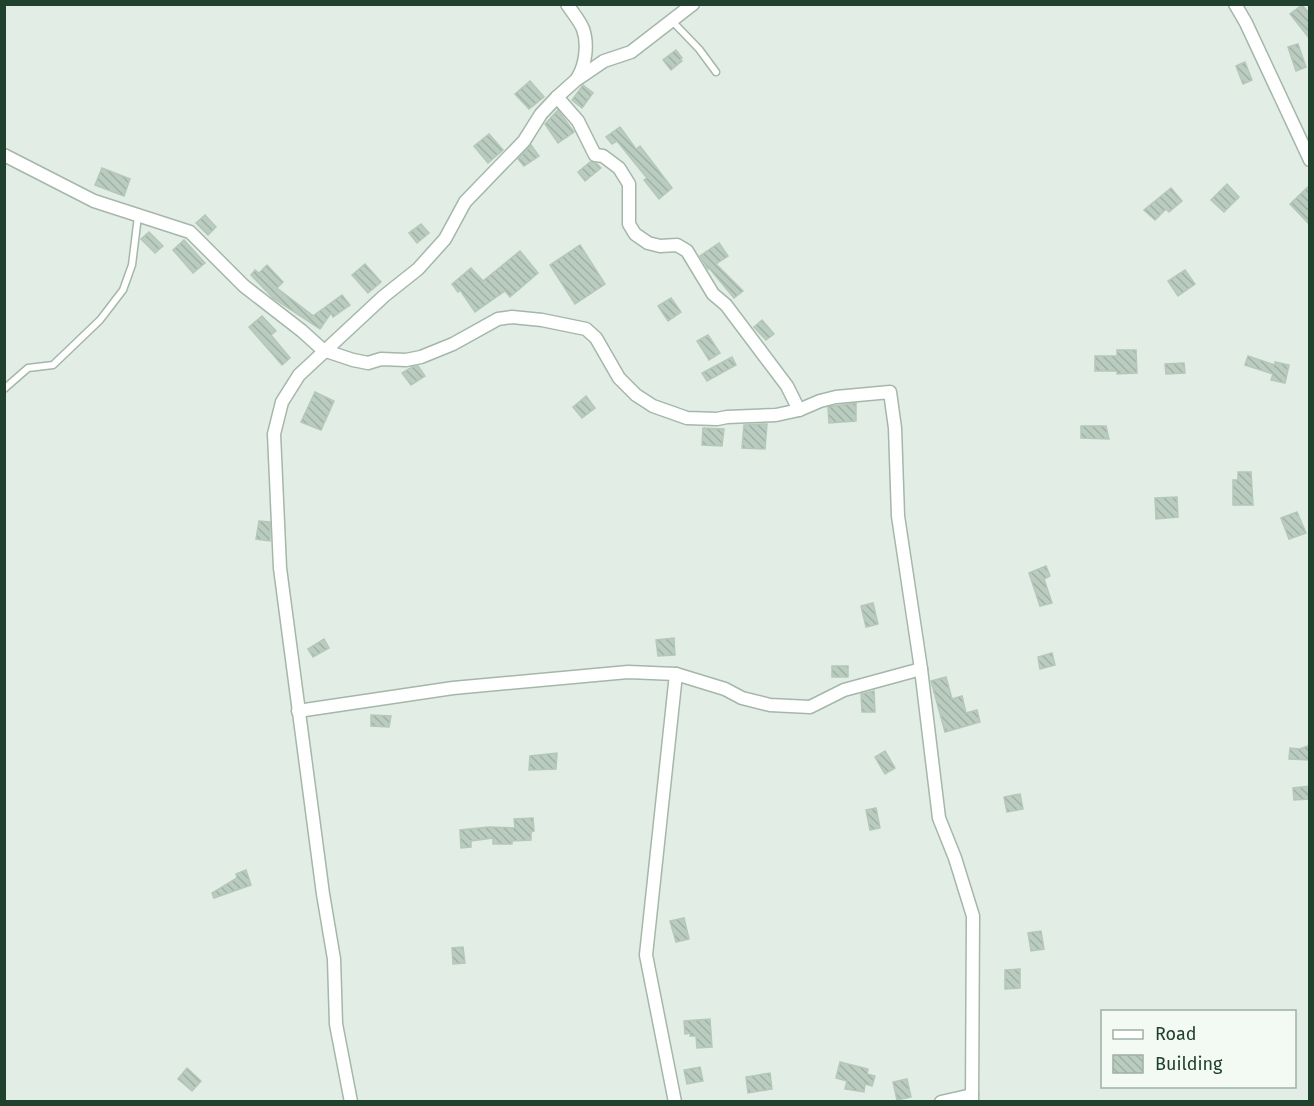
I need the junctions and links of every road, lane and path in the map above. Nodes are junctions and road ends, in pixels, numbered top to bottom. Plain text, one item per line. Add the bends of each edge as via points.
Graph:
1 (567, 4) edge
2 (693, 4) edge
3 (1235, 4) edge
4 (672, 21) junction
5 (716, 72) dead end
6 (576, 80) junction
7 (557, 97) junction
8 (7, 160) edge
9 (1310, 160) edge
10 (138, 216) junction
11 (323, 350) junction
12 (4, 388) edge
13 (799, 410) junction
14 (921, 669) junction
15 (676, 674) junction
16 (298, 711) junction
17 (972, 1098) edge
18 (351, 1101) edge
19 (675, 1101) edge
20 (941, 1101) edge

1 - 6 street via 584,36 583,69
2 - 4 street
3 - 9 street
4 - 5 lane
4 - 6 street via 631,52 604,61
6 - 7 street
7 - 11 street via 524,141 465,202 445,239 418,268
7 - 13 street via 578,121 595,155 619,168 629,184 629,224 635,234 648,243 677,245 687,251 713,294 726,305 787,386
8 - 10 street via 94,201
10 - 11 street via 190,232 244,286
10 - 12 lane via 132,265 123,290 100,320 53,365 28,368
11 - 13 street via 368,363 406,360 453,344 498,319 542,320 586,329 596,338 626,386 654,406 696,419
11 - 16 street via 299,375 282,402 274,434 280,568
13 - 14 street via 836,397 890,393 898,516
14 - 15 street via 844,690 810,707 770,705
14 - 17 street via 939,818 973,916
15 - 16 street via 628,672 453,688
15 - 19 street via 646,955
16 - 18 street via 334,959 336,1024
17 - 20 street

